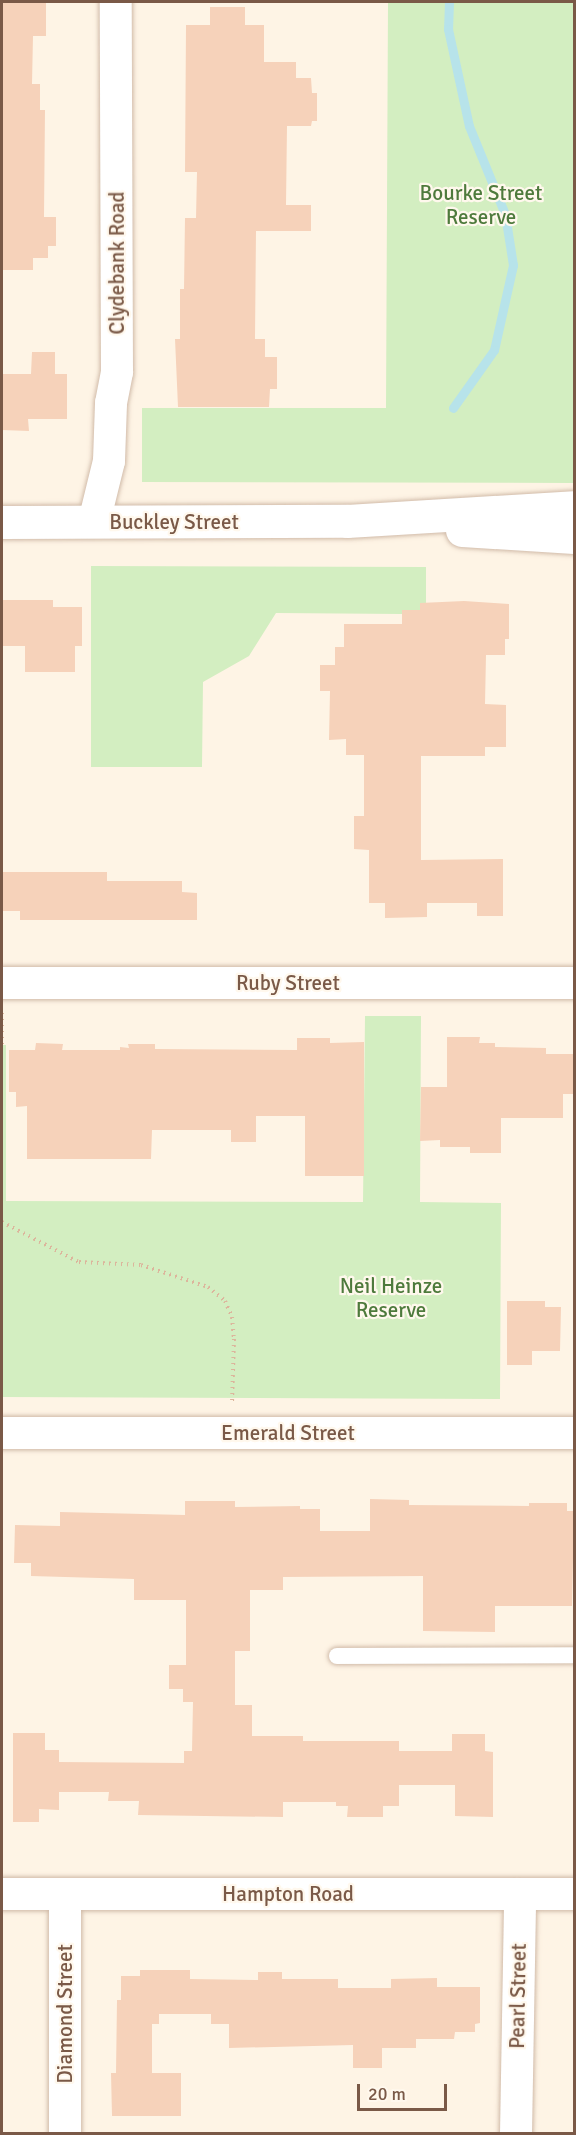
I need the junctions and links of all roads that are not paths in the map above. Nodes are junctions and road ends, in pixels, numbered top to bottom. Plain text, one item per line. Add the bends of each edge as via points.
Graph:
1 (116, 2) edge
2 (574, 507) edge
3 (347, 521) junction
4 (2, 522) edge
5 (94, 522) junction
6 (574, 537) edge
7 (2, 983) edge
8 (574, 983) edge
9 (2, 1433) edge
10 (574, 1433) edge
11 (574, 1655) edge
12 (337, 1656) dead end
13 (2, 1894) edge
14 (65, 1894) junction
15 (520, 1894) junction
16 (574, 1894) edge
17 (65, 2133) edge
18 (516, 2133) edge

1 - 5 street, Clydebank Road via 117,372 111,403 109,461
2 - 3 main road, Buckley Street
3 - 5 main road, Buckley Street
3 - 6 main road, Buckley Street
4 - 5 main road, Buckley Street
7 - 8 street, Ruby Street
9 - 10 street, Emerald Street
11 - 12 lane
13 - 14 street, Hampton Road
14 - 15 street, Hampton Road
14 - 17 street, Diamond Street
15 - 16 street, Hampton Road
15 - 18 street, Pearl Street

